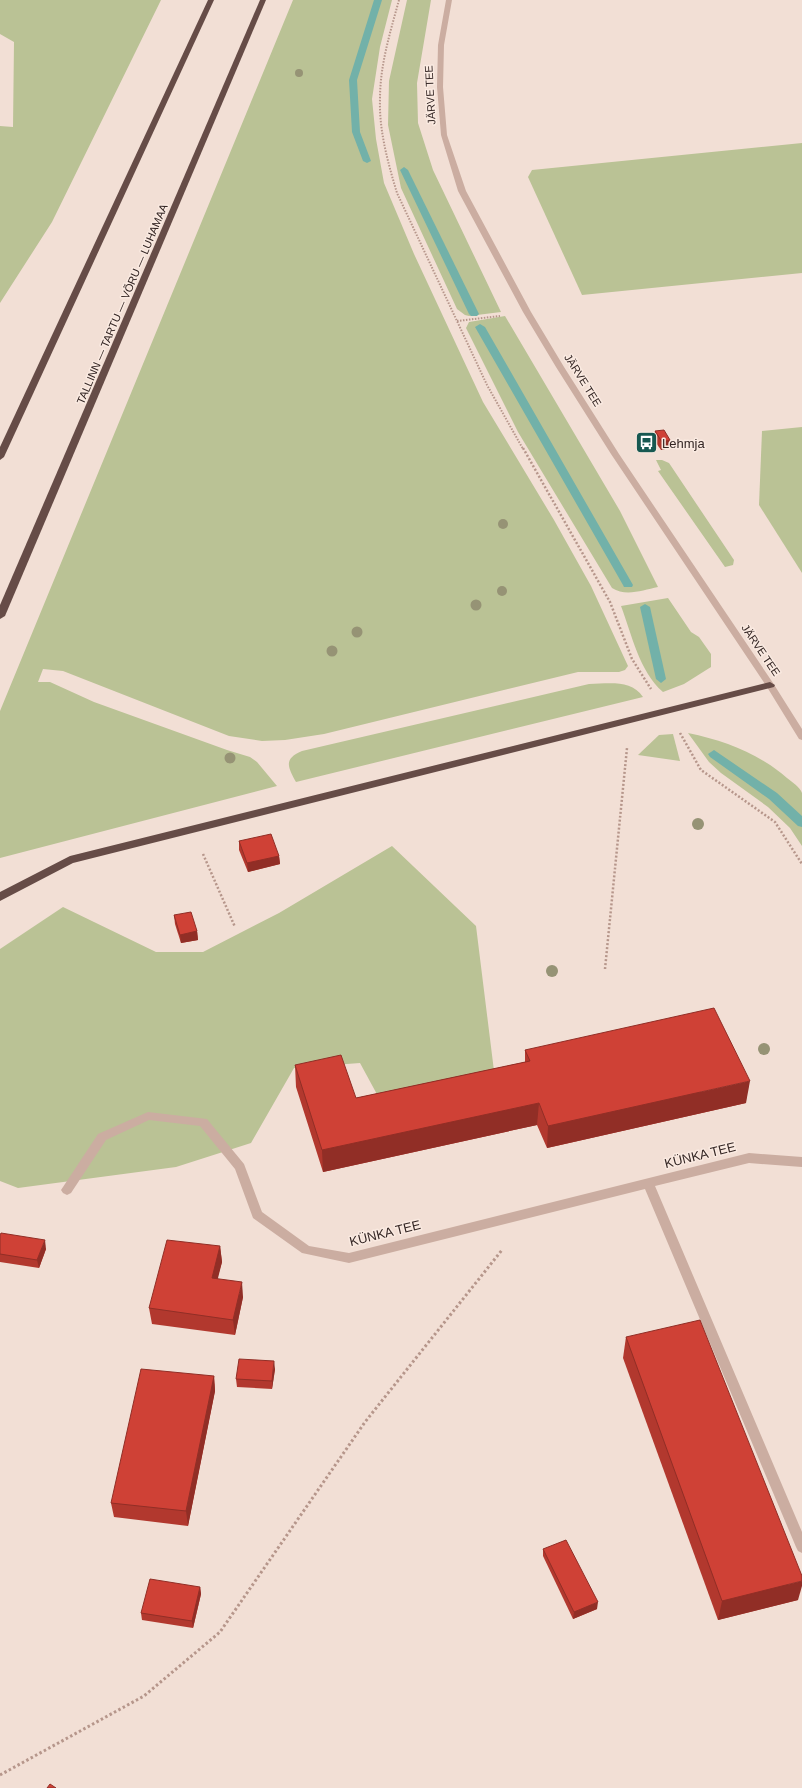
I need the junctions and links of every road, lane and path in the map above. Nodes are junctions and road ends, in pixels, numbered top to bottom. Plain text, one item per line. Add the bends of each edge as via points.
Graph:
1 (211, 0) edge
2 (263, 0) edge
3 (399, 0) edge
4 (449, 0) edge
5 (527, 312) junction
6 (457, 321) junction
7 (0, 457) edge
8 (0, 616) edge
9 (770, 685) junction
10 (667, 710) junction
11 (633, 718) junction
12 (802, 737) edge
13 (192, 829) junction
14 (802, 864) edge
15 (0, 897) edge
16 (235, 927) dead end
17 (604, 969) dead end
18 (802, 1162) edge
19 (648, 1183) junction
20 (67, 1190) dead end
21 (502, 1249) dead end
22 (802, 1547) edge
23 (0, 1775) edge

1 - 7 highway
2 - 8 highway, TALLINN — TARTU — VÕRU — LUHAMAA
3 - 6 path via 386,46 380,88 382,130 397,194
4 - 5 street, JÄRVE TEE via 441,45 440,87 444,136 462,191
5 - 6 path
5 - 9 street, JÄRVE TEE via 615,454
6 - 10 path via 487,385 610,602 624,640 644,681
9 - 10 highway
9 - 12 street, JÄRVE TEE
10 - 11 highway
10 - 14 path via 701,770 775,822
11 - 13 highway
11 - 17 path via 624,759 616,871
13 - 15 highway via 70,860
13 - 16 path
18 - 19 street, KÜNKA TEE via 749,1158
19 - 20 street, KÜNKA TEE via 349,1258 306,1250 257,1215 240,1167 203,1122 148,1116 102,1137
19 - 22 street
21 - 23 path via 365,1422 220,1632 144,1696

